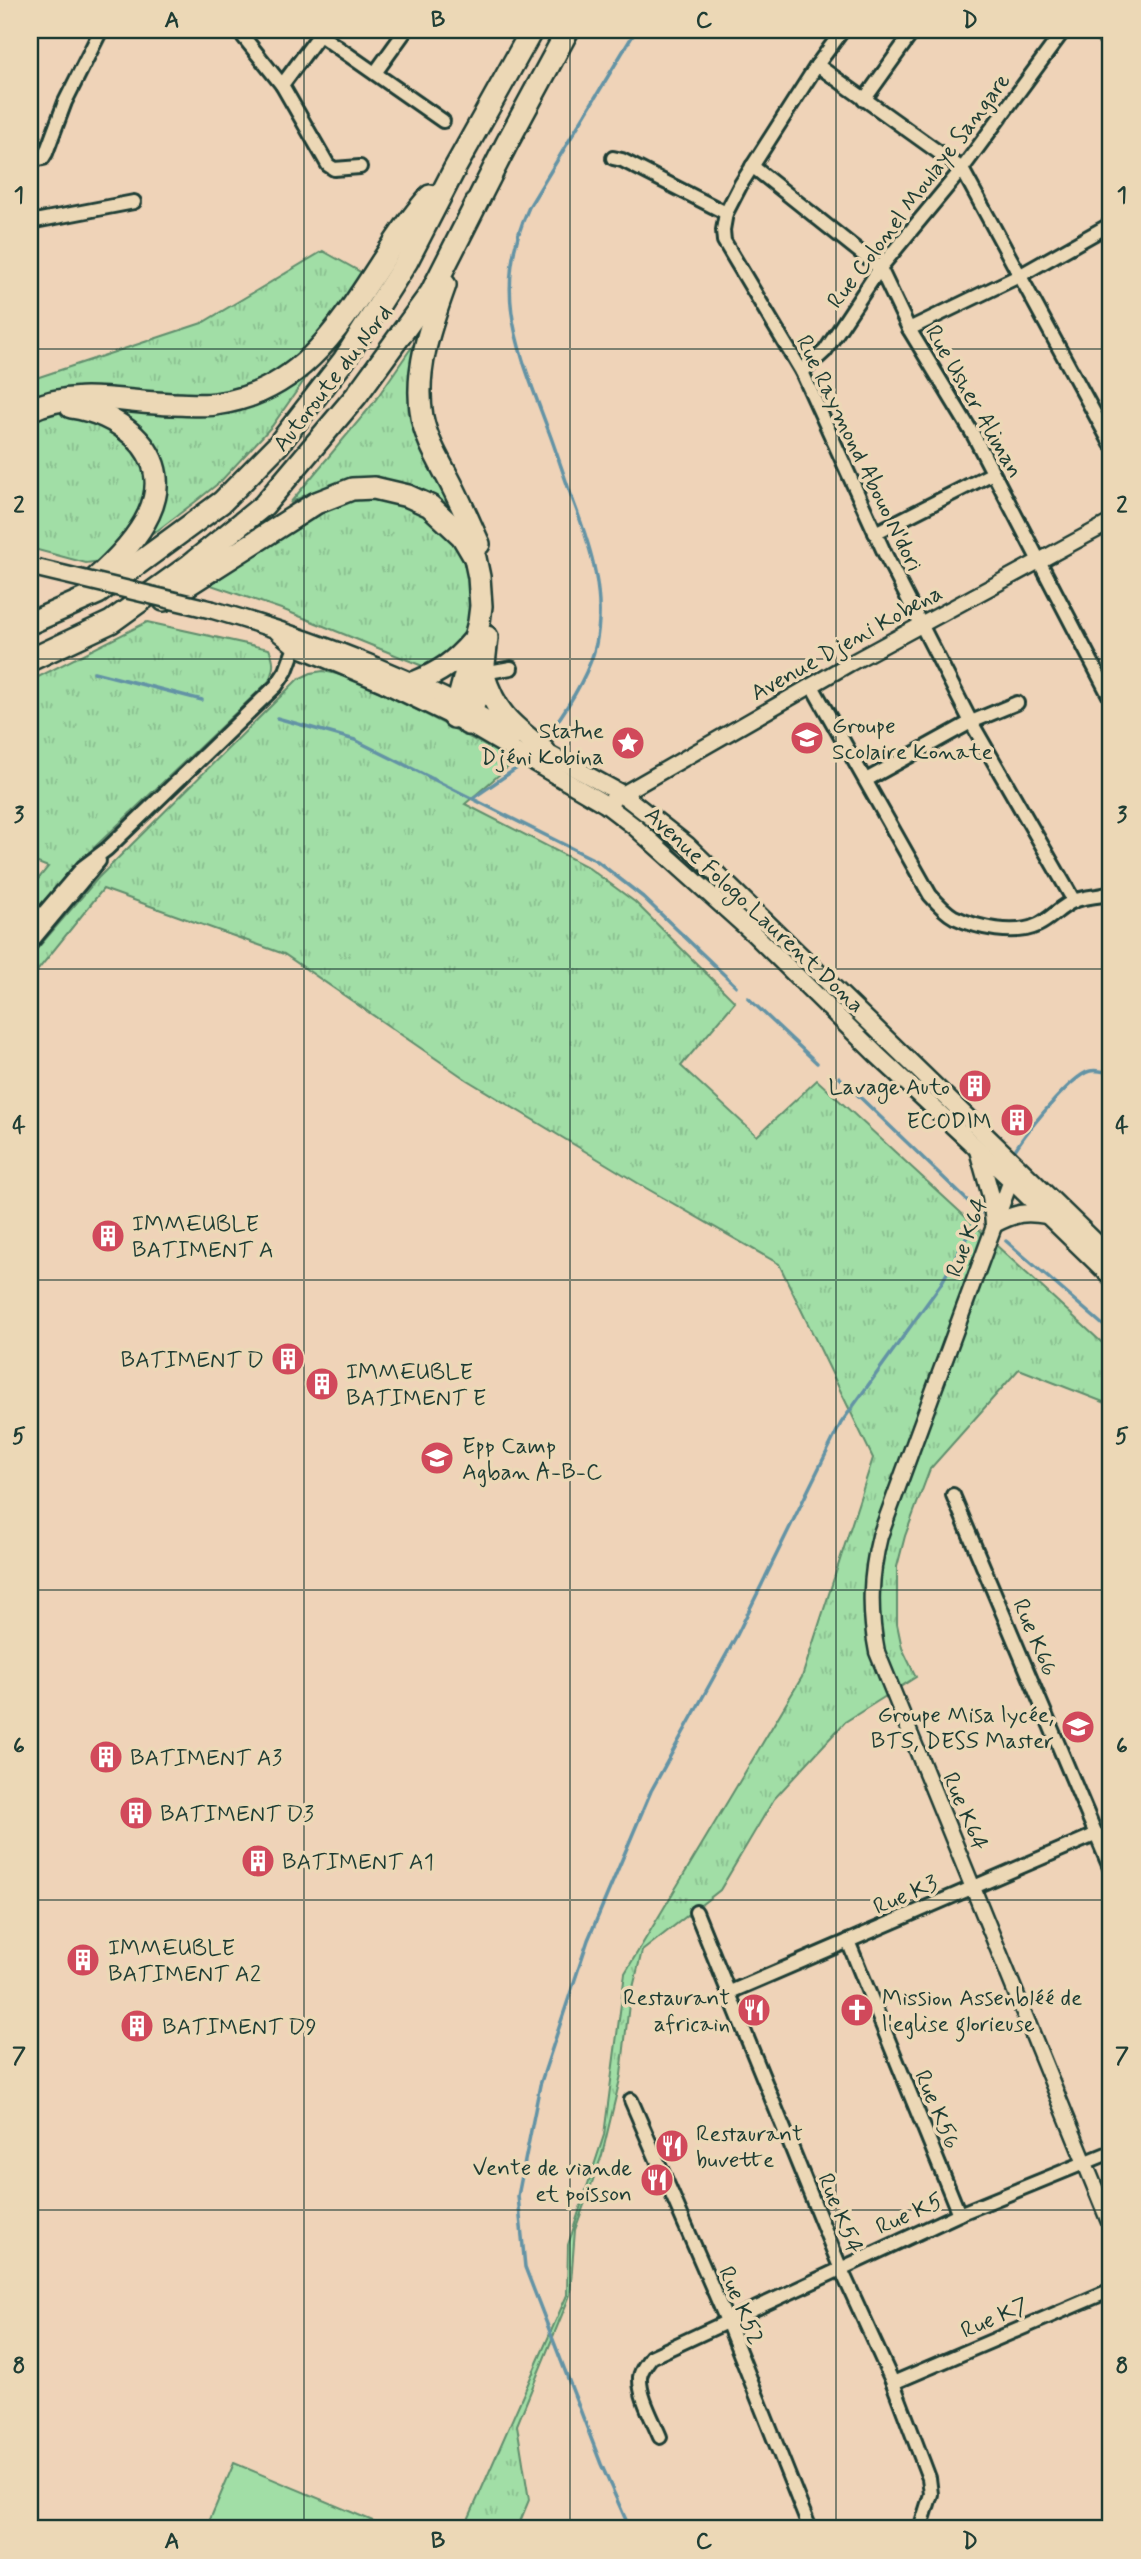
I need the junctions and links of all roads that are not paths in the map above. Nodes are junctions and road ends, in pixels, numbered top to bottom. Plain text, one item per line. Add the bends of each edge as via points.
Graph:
1 (101, 30) edge
2 (238, 30) edge
3 (406, 30) edge
4 (532, 30) edge
5 (568, 30) edge
6 (843, 30) edge
7 (914, 30) edge
8 (1063, 30) edge
9 (1094, 30) edge
10 (322, 32) edge
11 (1111, 42) edge
12 (817, 65) junction
13 (375, 73) junction
14 (282, 85) junction
15 (864, 100) junction
16 (443, 121) dead end
17 (30, 155) edge
18 (613, 158) dead end
19 (752, 166) junction
20 (360, 167) dead end
21 (455, 168) junction
22 (962, 169) junction
23 (134, 202) dead end
24 (726, 213) junction
25 (30, 222) edge
26 (1111, 225) edge
27 (460, 236) junction
28 (880, 268) junction
29 (1019, 275) junction
30 (909, 329) junction
31 (802, 372) junction
32 (30, 410) edge
33 (30, 422) edge
34 (1111, 444) edge
35 (993, 473) junction
36 (1111, 522) edge
37 (875, 533) junction
38 (1038, 561) junction
39 (33, 568) edge
40 (57, 612) junction
41 (111, 622) junction
42 (30, 623) edge
43 (920, 626) junction
44 (475, 638) junction
45 (297, 641) junction
46 (30, 660) edge
47 (511, 668) dead end
48 (483, 673) junction
49 (416, 682) junction
50 (812, 686) junction
51 (1111, 699) edge
52 (1017, 703) dead end
53 (463, 714) junction
54 (971, 722) junction
55 (544, 751) junction
56 (866, 780) junction
57 (622, 794) junction
58 (604, 804) junction
59 (107, 849) junction
60 (1111, 893) edge
61 (1074, 901) junction
62 (30, 929) edge
63 (30, 944) edge
64 (977, 1148) junction
65 (1016, 1175) junction
66 (1048, 1215) junction
67 (995, 1224) junction
68 (1111, 1258) edge
69 (1111, 1277) edge
70 (953, 1495) dead end
71 (1097, 1834) junction
72 (1111, 1870) edge
73 (973, 1888) junction
74 (696, 1912) dead end
75 (848, 1941) junction
76 (730, 1992) junction
77 (631, 2100) dead end
78 (1111, 2151) edge
79 (1084, 2162) junction
80 (959, 2214) junction
81 (1111, 2227) edge
82 (840, 2267) junction
83 (1111, 2290) edge
84 (727, 2321) junction
85 (893, 2383) junction
86 (660, 2437) dead end
87 (810, 2529) edge
88 (919, 2529) edge

1 - 17 street via 43,158
2 - 14 street
3 - 13 street
4 - 21 highway, Autoroute du Nord
5 - 27 highway, Autoroute du Nord
6 - 12 street
7 - 15 street
8 - 22 street, Rue Colonel Moulaye Sangare
9 - 11 street
10 - 13 street
10 - 14 street
12 - 15 street
12 - 19 street
13 - 16 street
14 - 20 street via 328,164 334,169
15 - 22 street
18 - 24 street
19 - 24 street
19 - 28 street, Rue Usher Aliman
21 - 32 highway via 422,205 347,316 289,377 254,395 212,405 69,398
21 - 40 highway, Autoroute du Nord via 364,331 278,445 222,502 98,593
22 - 28 street, Rue Colonel Moulaye Sangare
22 - 29 street
23 - 25 street
24 - 31 street, Rue Raymond Abouo N'dori via 724,241
26 - 29 street
27 - 41 highway, Autoroute du Nord via 431,293 356,396 264,505
27 - 48 highway via 422,360 420,391 429,440 487,563 492,592
28 - 30 street, Rue Usher Aliman
28 - 31 street, Rue Colonel Moulaye Sangare via 825,351
29 - 30 street
29 - 34 street
30 - 35 street, Rue Usher Aliman
31 - 37 street, Rue Raymond Abouo N'dori
33 - 40 highway via 46,412 69,407 95,411 142,444 156,474 153,503 137,537 117,561
35 - 37 street
35 - 38 street, Rue Usher Aliman
36 - 38 street, Avenue Djeni Kobena
37 - 43 street, Rue Raymond Abouo N'dori
38 - 43 street, Avenue Djeni Kobena
38 - 51 street, Rue Usher Aliman
39 - 45 main road, Avenue Fologo Laurent Dona, bridge via 213,610
40 - 42 highway, Autoroute du Nord
41 - 44 highway via 146,612 316,503 352,489 374,488 408,495 430,506 463,536 480,577
41 - 46 highway, Autoroute du Nord
43 - 50 street, Avenue Djeni Kobena
43 - 54 street, Rue Raymond Abouo N'dori
44 - 49 highway via 449,666
44 - 53 highway
45 - 49 main road, Avenue Fologo Laurent Dona
45 - 53 main road, Avenue Fologo Laurent Dona
45 - 59 street via 276,686
47 - 48 street
48 - 53 highway
48 - 55 highway via 501,714
49 - 53 main road, Avenue Fologo Laurent Dona
50 - 56 street
50 - 57 street, Avenue Djeni Kobena
52 - 54 street
53 - 55 main road, Avenue Fologo Laurent Dona
53 - 58 main road, Avenue Fologo Laurent Dona
54 - 56 street
54 - 61 street, Rue Raymond Abouo N'dori
55 - 57 main road, Avenue Fologo Laurent Dona
56 - 61 street via 930,895 954,917 1010,932 1024,931
57 - 58 street, Avenue Djeni Kobena
57 - 65 main road, Avenue Fologo Laurent Dona via 687,845
58 - 64 main road, Avenue Fologo Laurent Dona via 710,892
59 - 62 street via 83,867
59 - 63 street
60 - 61 street
64 - 65 main road, Avenue Fologo Laurent Dona
64 - 67 main road
65 - 66 main road, Avenue Fologo Laurent Dona
65 - 67 street, Rue K64
65 - 68 main road, Avenue Fologo Laurent Dona
66 - 67 main road via 1027,1211
66 - 69 main road, Avenue Fologo Laurent Dona
67 - 73 street, Rue K64 via 880,1536 870,1600 877,1652
70 - 71 street, Rue K66
71 - 72 street, Rue K66
71 - 73 street, Rue K3
73 - 75 street, Rue K3
73 - 79 street, Rue K64
74 - 76 street, Rue K54
75 - 76 street, Rue K3
75 - 80 street, Rue K56
76 - 82 street, Rue K54
77 - 84 street, Rue K52
78 - 79 street, Rue K5
79 - 80 street, Rue K5
79 - 81 street, Rue K64
80 - 82 street, Rue K5
82 - 84 street, Rue K5
82 - 85 street, Rue K54
83 - 85 street, Rue K7
84 - 86 street, Rue K5 via 651,2357 643,2367 643,2391
84 - 87 street, Rue K52
85 - 88 street, Rue K54 via 931,2485

